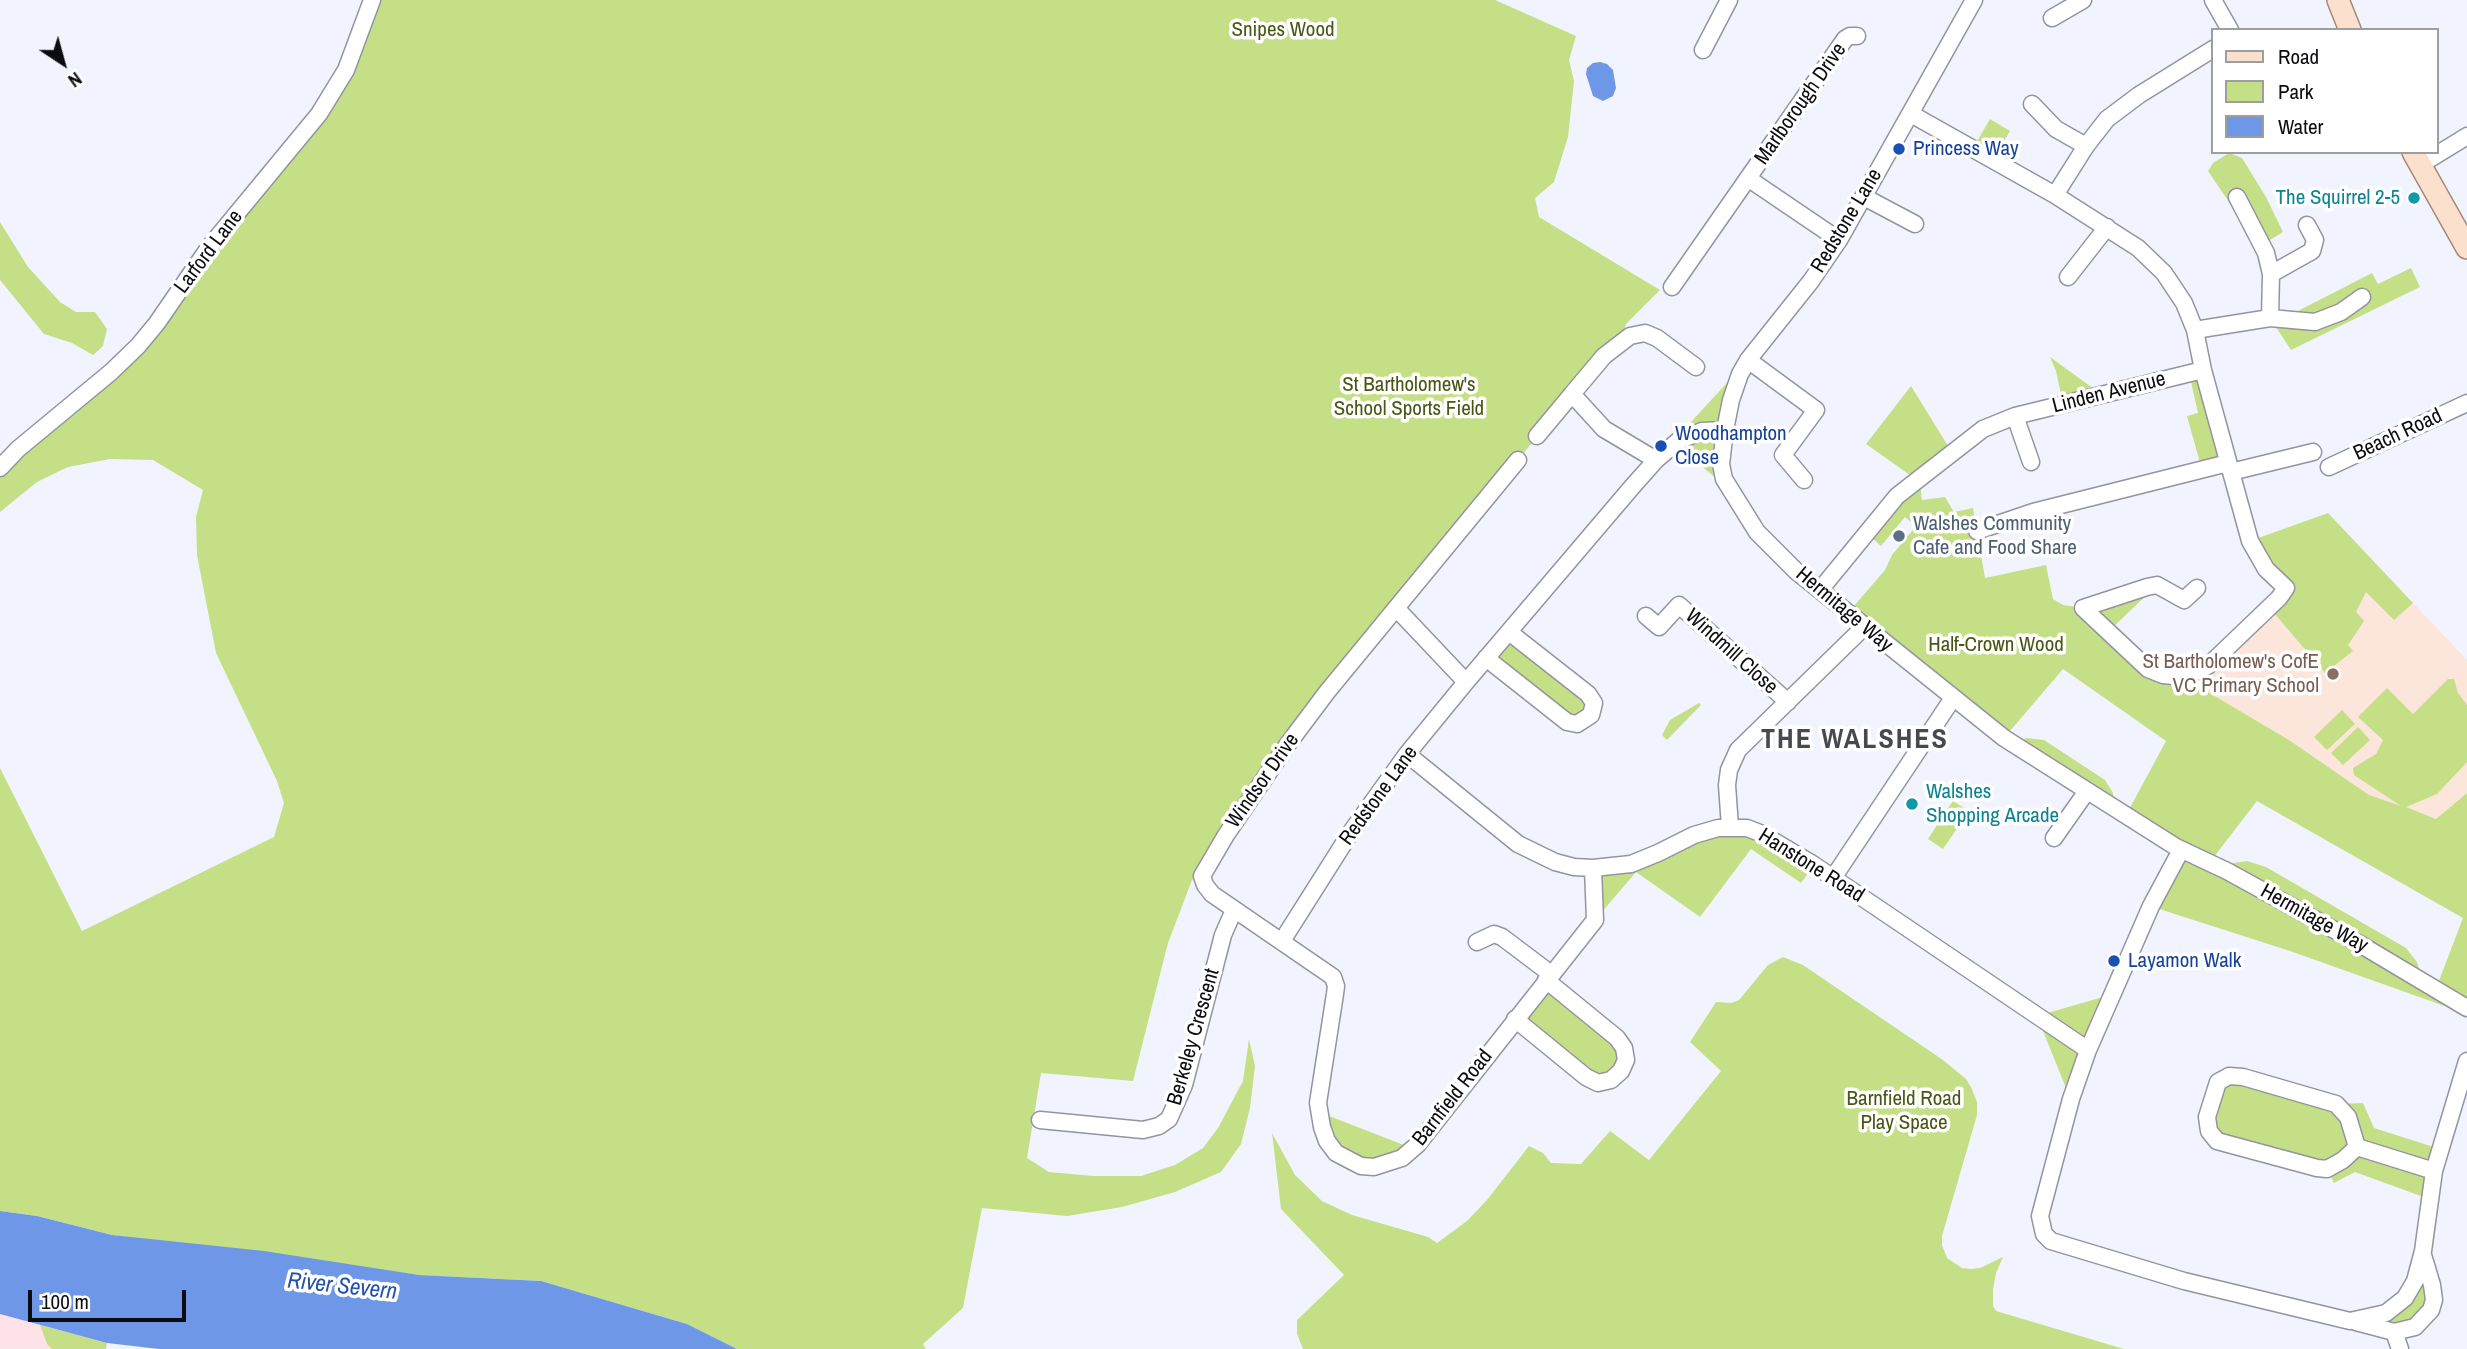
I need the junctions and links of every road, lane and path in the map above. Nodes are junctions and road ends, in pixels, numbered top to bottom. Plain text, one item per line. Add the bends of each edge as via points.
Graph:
1 (372, 0) edge
2 (1729, 0) edge
3 (1974, 0) edge
4 (2083, 0) edge
5 (2213, 0) edge
6 (2338, 0) edge
7 (2058, 10) edge
8 (2229, 28) edge
9 (2349, 28) edge
10 (1857, 36) dead end
11 (1703, 50) dead end
12 (2212, 50) edge
13 (2032, 104) dead end
14 (1911, 114) junction
15 (2467, 136) edge
16 (2086, 146) junction
17 (2439, 148) edge
18 (2416, 158) edge
19 (1749, 179) junction
20 (2055, 195) junction
21 (1864, 197) junction
22 (2236, 197) dead end
23 (1915, 224) dead end
24 (2307, 225) dead end
25 (2106, 227) junction
26 (1839, 240) junction
27 (2467, 248) edge
28 (2271, 274) junction
29 (2068, 278) dead end
30 (1672, 287) dead end
31 (2362, 297) dead end
32 (2270, 318) junction
33 (2195, 330) junction
34 (1748, 360) junction
35 (1696, 367) dead end
36 (2203, 370) junction
37 (1572, 394) junction
38 (2467, 403) edge
39 (2015, 416) junction
40 (1725, 430) junction
41 (1537, 436) dead end
42 (2312, 452) dead end
43 (1518, 460) dead end
44 (1656, 460) junction
45 (2031, 462) dead end
46 (2329, 467) dead end
47 (0, 468) edge
48 (2229, 468) junction
49 (1804, 480) dead end
50 (1977, 531) dead end
51 (2197, 588) dead end
52 (1820, 590) junction
53 (1396, 608) junction
54 (1646, 616) dead end
55 (1864, 627) junction
56 (1508, 632) junction
57 (1486, 658) junction
58 (1465, 682) junction
59 (1953, 698) junction
60 (1788, 702) junction
61 (1407, 754) junction
62 (2087, 791) junction
63 (1730, 827) junction
64 (2054, 838) dead end
65 (2181, 850) junction
66 (1593, 868) junction
67 (1833, 878) junction
68 (1234, 909) junction
69 (1282, 940) junction
70 (1478, 942) dead end
71 (1548, 977) junction
72 (2467, 1008) edge
73 (1515, 1019) junction
74 (2088, 1050) junction
75 (2467, 1061) edge
76 (1040, 1120) dead end
77 (2357, 1147) junction
78 (2434, 1171) junction
79 (2423, 1251) junction
80 (2350, 1321) junction
81 (2394, 1332) junction
82 (2400, 1349) edge

1 - 47 street, Larford Lane via 346,70 319,114 210,246 157,323 111,372
2 - 11 street
3 - 14 street, Redstone Lane
4 - 7 street
5 - 8 street
6 - 9 main road
10 - 19 street, Marlborough Drive via 1845,38
12 - 16 street via 2120,109
13 - 16 street via 2056,129
14 - 20 street
14 - 21 street, Redstone Lane
15 - 17 street
16 - 20 street
18 - 27 main road
19 - 26 street, Marlborough Drive
19 - 30 street, Marlborough Drive
20 - 25 street
21 - 23 street
21 - 26 street, Redstone Lane
22 - 28 street via 2266,253
24 - 28 street via 2315,240 2312,251
25 - 29 street
25 - 33 street via 2164,273
26 - 34 street, Redstone Lane
28 - 32 street
31 - 32 street via 2315,322
32 - 33 street
33 - 36 street
34 - 40 street, Hermitage Way via 1731,400
34 - 49 street via 1816,410 1783,455
35 - 37 street via 1657,338 1645,333 1630,335 1604,356
36 - 39 street, Linden Avenue
36 - 48 street
37 - 41 street
37 - 44 street via 1604,429
38 - 46 street, Beach Road
39 - 45 street
39 - 52 street, Linden Avenue via 1983,429 1904,489
40 - 44 street, Redstone Lane via 1685,437
40 - 52 street, Hermitage Way via 1722,474 1736,500 1757,532
42 - 48 street
43 - 53 street, Windsor Drive
44 - 56 street, Redstone Lane
48 - 50 street via 2033,512
48 - 51 street via 2250,541 2266,569 2286,588 2279,598 2209,665 2185,677 2163,676 2148,669 2083,608 2157,585 2184,600
52 - 55 street, Hermitage Way
53 - 58 street
53 - 68 street, Windsor Drive via 1287,744 1206,867 1205,885
54 - 60 street, Windmill Close via 1659,627 1679,605
55 - 59 street, Hermitage Way
55 - 60 street
56 - 57 street, Redstone Lane
56 - 57 street via 1588,694 1594,703 1591,715 1577,724 1567,722
57 - 58 street, Redstone Lane
58 - 61 street, Redstone Lane
59 - 62 street, Hermitage Way via 2004,738
59 - 67 street
60 - 63 street via 1734,757 1727,785
61 - 66 street, Hanstone Road via 1518,844 1555,862
61 - 69 street, Redstone Lane
62 - 64 street
62 - 65 street, Hermitage Way
63 - 66 street, Hanstone Road via 1694,835 1631,864
63 - 67 street, Hanstone Road via 1760,833
65 - 72 street, Hermitage Way via 2288,904
65 - 74 street via 2151,906
66 - 71 street, Barnfield Road via 1595,920
67 - 74 street, Hanstone Road
68 - 69 street, Windsor Drive
68 - 76 street, Berkeley Crescent via 1184,1085 1169,1119 1143,1130
69 - 73 street, Barnfield Road via 1335,981 1319,1112 1332,1147 1361,1166 1388,1164 1414,1149
70 - 71 street via 1494,934 1502,937
71 - 73 street, Barnfield Road
71 - 73 street via 1617,1038 1626,1060 1621,1072 1598,1083 1586,1077
74 - 80 street via 2041,1210 2047,1238 2144,1270
75 - 78 street
77 - 77 street via 2327,1169 2217,1141 2209,1131 2207,1117 2218,1082 2230,1076 2243,1077 2336,1104 2348,1117
77 - 78 street
78 - 79 street
79 - 80 street via 2415,1281 2404,1298 2386,1313
79 - 81 street via 2434,1300 2431,1310 2415,1327
80 - 81 street
81 - 82 street

